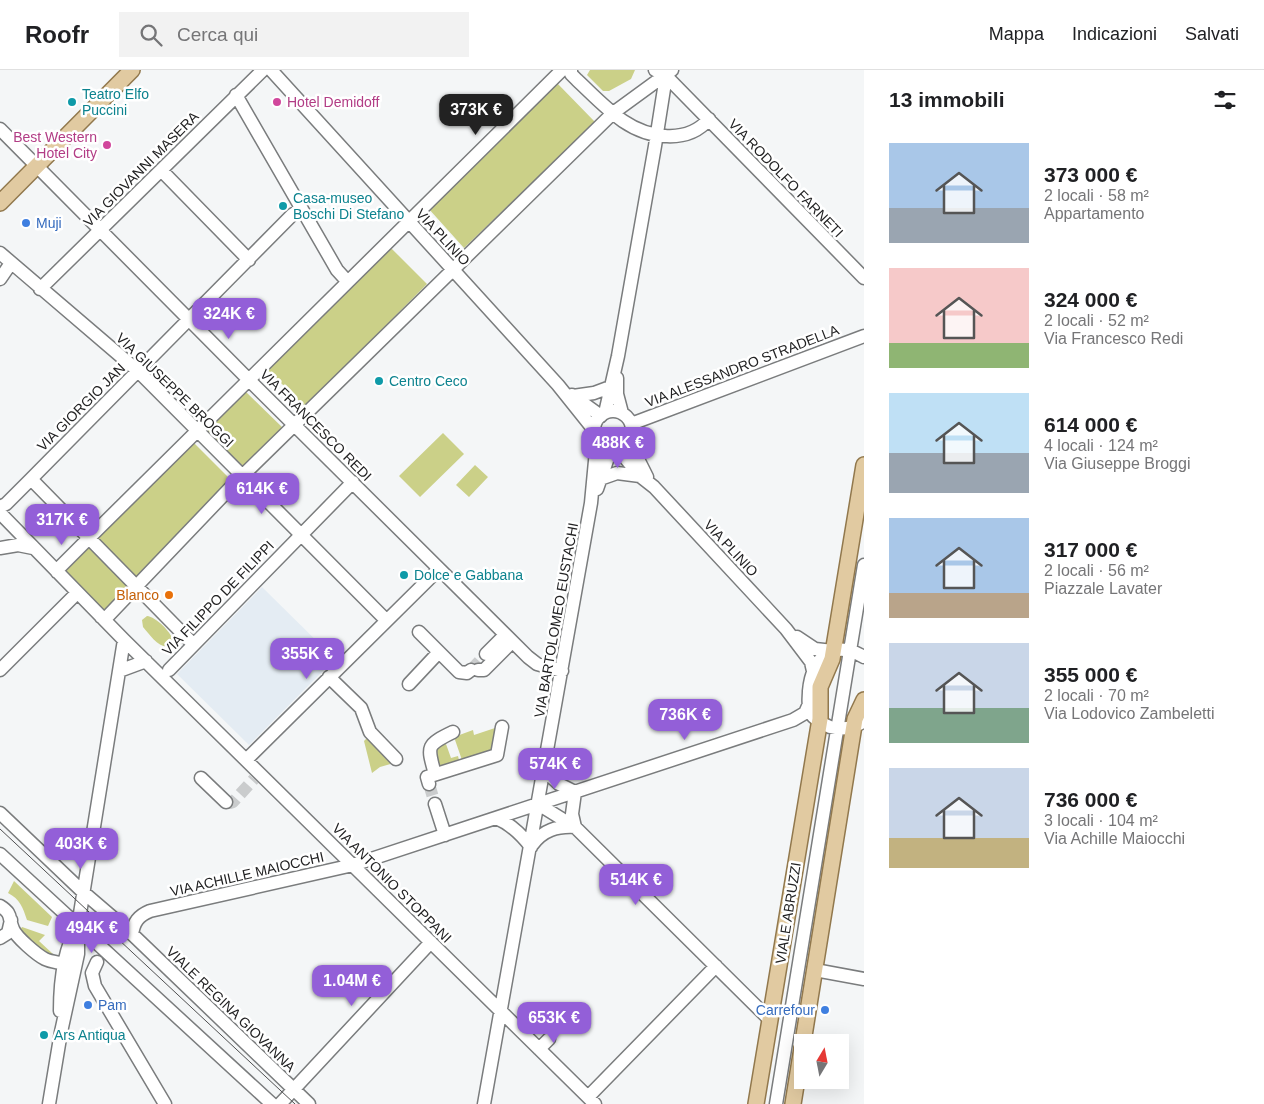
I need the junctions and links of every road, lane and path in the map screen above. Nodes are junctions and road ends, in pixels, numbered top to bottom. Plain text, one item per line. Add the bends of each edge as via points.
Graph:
1 (132, 70) edge
2 (263, 70) edge
3 (561, 72) edge
4 (664, 72) edge
5 (278, 75) edge
6 (236, 95) junction
7 (612, 113) junction
8 (709, 120) junction
9 (0, 129) edge
10 (657, 135) junction
11 (36, 165) junction
12 (161, 170) junction
13 (0, 203) edge
14 (302, 209) junction
15 (408, 221) junction
16 (101, 230) junction
17 (0, 254) edge
18 (249, 260) junction
19 (11, 263) junction
20 (453, 269) junction
21 (864, 278) edge
22 (0, 279) edge
23 (347, 281) junction
24 (40, 290) junction
25 (190, 320) junction
26 (861, 340) edge
27 (618, 356) junction
28 (138, 371) junction
29 (248, 379) junction
30 (558, 385) junction
31 (610, 387) junction
32 (573, 396) junction
33 (603, 414) junction
34 (622, 414) junction
35 (631, 424) junction
36 (294, 425) junction
37 (197, 430) junction
38 (596, 435) junction
39 (628, 441) junction
40 (614, 448) junction
41 (864, 465) edge
42 (243, 476) junction
43 (640, 476) junction
44 (32, 479) junction
45 (600, 479) junction
46 (353, 482) junction
47 (654, 487) junction
48 (591, 503) junction
49 (1, 516) edge
50 (92, 535) junction
51 (301, 535) junction
52 (0, 548) edge
53 (33, 548) junction
54 (864, 565) edge
55 (439, 569) junction
56 (57, 572) junction
57 (140, 582) junction
58 (77, 593) junction
59 (101, 617) junction
60 (386, 620) junction
61 (786, 629) junction
62 (418, 632) dead end
63 (509, 638) junction
64 (124, 640) junction
65 (193, 644) junction
66 (833, 651) junction
67 (850, 651) junction
68 (438, 652) junction
69 (486, 654) tunnel mouth
70 (864, 657) edge
71 (146, 661) junction
72 (0, 670) edge
73 (119, 671) junction
74 (562, 671) junction
75 (813, 671) junction
76 (168, 676) junction
77 (329, 677) junction
78 (408, 684) dead end
79 (864, 700) edge
80 (809, 704) junction
81 (820, 722) junction
82 (861, 723) edge
83 (502, 727) dead end
84 (837, 728) junction
85 (453, 732) dead end
86 (396, 759) dead end
87 (246, 760) junction
88 (544, 770) junction
89 (201, 778) dead end
90 (575, 792) junction
91 (226, 802) dead end
92 (435, 804) tunnel mouth
93 (538, 804) junction
94 (0, 813) edge
95 (496, 818) junction
96 (575, 827) junction
97 (445, 835) junction
98 (531, 847) junction
99 (0, 854) edge
100 (353, 865) junction
101 (84, 892) junction
102 (0, 906) edge
103 (11, 920) junction
104 (78, 926) junction
105 (132, 934) junction
106 (0, 938) edge
107 (430, 942) junction
108 (114, 958) junction
109 (97, 962) junction
110 (65, 964) junction
111 (716, 966) junction
112 (815, 970) junction
113 (74, 978) junction
114 (864, 978) edge
115 (500, 1011) junction
116 (770, 1020) junction
117 (61, 1032) junction
118 (804, 1034) edge
119 (549, 1039) dead end
120 (539, 1049) junction
121 (796, 1089) edge
122 (294, 1090) junction
123 (592, 1100) edge
124 (49, 1104) edge
125 (166, 1104) edge
126 (272, 1104) edge
127 (280, 1104) edge
128 (309, 1104) edge
129 (484, 1104) edge
130 (756, 1104) edge
131 (776, 1104) edge
132 (794, 1104) edge

1 - 11 main road
2 - 6 street, VIA GIOVANNI MASERA
3 - 7 street via 571,74
3 - 15 street
4 - 7 street
4 - 8 street, VIA RODOLFO FARNETI
4 - 10 street, VIA BARTOLOMEO EUSTACHI
5 - 15 street, VIA PLINIO
6 - 12 street, VIA GIOVANNI MASERA
6 - 14 street
7 - 10 street via 625,123
7 - 20 street
8 - 10 street via 686,135
8 - 21 street, VIA RODOLFO FARNETI
9 - 11 street, VIA FRANCESCO REDI
10 - 27 street, VIA BARTOLOMEO EUSTACHI
11 - 13 main road
11 - 16 street, VIA FRANCESCO REDI
12 - 16 street, VIA GIOVANNI MASERA
12 - 18 street
14 - 18 street, VIA GIORGIO JAN via 292,215
14 - 23 street via 337,270
15 - 20 street, VIA PLINIO
15 - 23 street
16 - 24 street, VIA GIOVANNI MASERA
16 - 25 street, VIA FRANCESCO REDI
17 - 19 street, VIA GIUSEPPE BROGGI
18 - 25 street, VIA GIORGIO JAN
19 - 22 street
19 - 24 street, VIA GIUSEPPE BROGGI
20 - 30 street, VIA PLINIO
20 - 36 street
23 - 29 street
24 - 28 street, VIA GIUSEPPE BROGGI
25 - 28 street, VIA GIORGIO JAN
25 - 29 street, VIA FRANCESCO REDI
26 - 35 street, VIA ALESSANDRO STRADELLA
27 - 31 street, VIA BARTOLOMEO EUSTACHI
27 - 34 street, VIA BARTOLOMEO EUSTACHI via 617,394
28 - 37 street, VIA GIUSEPPE BROGGI
28 - 44 street, VIA GIORGIO JAN
29 - 36 street, VIA FRANCESCO REDI
29 - 37 street
30 - 32 street, VIA PLINIO
30 - 38 street, VIA PLINIO
31 - 32 street
31 - 33 street, VIA BARTOLOMEO EUSTACHI
32 - 33 street, VIA PLINIO
33 - 34 street via 612,411
33 - 38 street, VIA BARTOLOMEO EUSTACHI via 597,421
34 - 35 street
35 - 39 street via 632,433
36 - 42 street
36 - 46 street, VIA FRANCESCO REDI
37 - 42 street, VIA GIUSEPPE BROGGI
37 - 50 street
38 - 40 street via 602,445
38 - 48 street, VIA BARTOLOMEO EUSTACHI
39 - 40 street
39 - 47 street, VIA PLINIO
40 - 43 street, VIA PLINIO
40 - 45 street, VIA BARTOLOMEO EUSTACHI
41 - 66 main road, VIALE ABRUZZI
42 - 51 street, VIA GIUSEPPE BROGGI
42 - 57 street
43 - 45 street via 617,473
43 - 47 street, VIA PLINIO
44 - 49 street, VIA GIORGIO JAN via 6,504
44 - 50 street
45 - 48 street, VIA BARTOLOMEO EUSTACHI
46 - 51 street, VIA FILIPPO DE FILIPPI
46 - 55 street, VIA FRANCESCO REDI
47 - 61 street, VIA PLINIO
48 - 74 street, VIA BARTOLOMEO EUSTACHI
49 - 53 street, VIA ANTONIO STOPPANI
50 - 56 street
50 - 57 street
51 - 60 street, VIA GIUSEPPE BROGGI
51 - 65 street, VIA FILIPPO DE FILIPPI
52 - 53 street
53 - 56 street, VIA ANTONIO STOPPANI
54 - 67 street, VIALE ABRUZZI
55 - 60 street
55 - 63 street, VIA FRANCESCO REDI
56 - 58 street, VIA ANTONIO STOPPANI
57 - 59 street via 107,616
57 - 65 street
58 - 59 street, VIA ANTONIO STOPPANI
58 - 72 street
59 - 64 street, VIA ANTONIO STOPPANI
60 - 77 street
61 - 66 street, VIA PLINIO via 811,648
61 - 75 street, VIA PLINIO via 811,662
62 - 68 street
63 - 68 street via 484,670 459,672
63 - 69 street
63 - 74 street, VIA FRANCESCO REDI via 537,664
64 - 71 street, VIA ANTONIO STOPPANI
64 - 73 street
65 - 76 street, VIA FILIPPO DE FILIPPI
66 - 67 street
66 - 75 street via 823,656
66 - 81 main road, VIALE ABRUZZI via 820,688
67 - 70 street
67 - 84 street, VIALE ABRUZZI
68 - 78 street
71 - 73 street
71 - 76 street, VIA ANTONIO STOPPANI
73 - 101 street
74 - 88 street, VIA BARTOLOMEO EUSTACHI
75 - 80 street
76 - 87 street, VIA ANTONIO STOPPANI
77 - 86 street via 361,708 370,732
77 - 87 street
79 - 82 main road via 856,716
80 - 81 street via 812,715
80 - 90 street, VIA ACHILLE MAIOCCHI via 805,713 793,720
81 - 84 street
81 - 116 main road, VIALE ABRUZZI
82 - 84 street
82 - 112 main road
83 - 85 street via 497,755 432,779 431,745
84 - 131 street, VIALE ABRUZZI
87 - 100 street, VIA ANTONIO STOPPANI via 257,776
88 - 90 street via 559,784
88 - 93 street, VIA BARTOLOMEO EUSTACHI
89 - 91 street
90 - 93 street, VIA ACHILLE MAIOCCHI
90 - 96 street via 572,814
92 - 97 street
93 - 95 street, VIA ACHILLE MAIOCCHI
93 - 96 street
93 - 98 street, VIA BARTOLOMEO EUSTACHI
94 - 101 street
95 - 97 street, VIA ACHILLE MAIOCCHI
95 - 98 street via 517,831
96 - 98 street via 546,832
96 - 111 street
97 - 100 street, VIA ACHILLE MAIOCCHI
98 - 115 street, VIA BARTOLOMEO EUSTACHI
99 - 104 street
100 - 105 street, VIA ACHILLE MAIOCCHI via 150,911 135,922
100 - 107 street, VIA ANTONIO STOPPANI
101 - 104 street
101 - 105 street, VIALE REGINA GIOVANNA
102 - 103 street
103 - 106 street via 8,933
103 - 110 street via 14,932 39,955
104 - 108 street
104 - 110 street via 70,941
104 - 113 street via 79,946
105 - 122 street, VIALE REGINA GIOVANNA
107 - 115 street, VIA ANTONIO STOPPANI
107 - 122 street
108 - 109 street
108 - 126 street
109 - 113 street via 85,966
109 - 125 street via 92,973 94,986
110 - 117 street via 60,1006
111 - 116 street
111 - 123 street
112 - 114 street
112 - 118 main road
113 - 117 street
115 - 120 street, VIA ANTONIO STOPPANI
115 - 129 street, VIA BARTOLOMEO EUSTACHI
116 - 130 main road, VIALE ABRUZZI
117 - 124 street
119 - 120 street
120 - 123 street, VIA ANTONIO STOPPANI
121 - 132 main road
122 - 127 street
122 - 128 street, VIALE REGINA GIOVANNA

